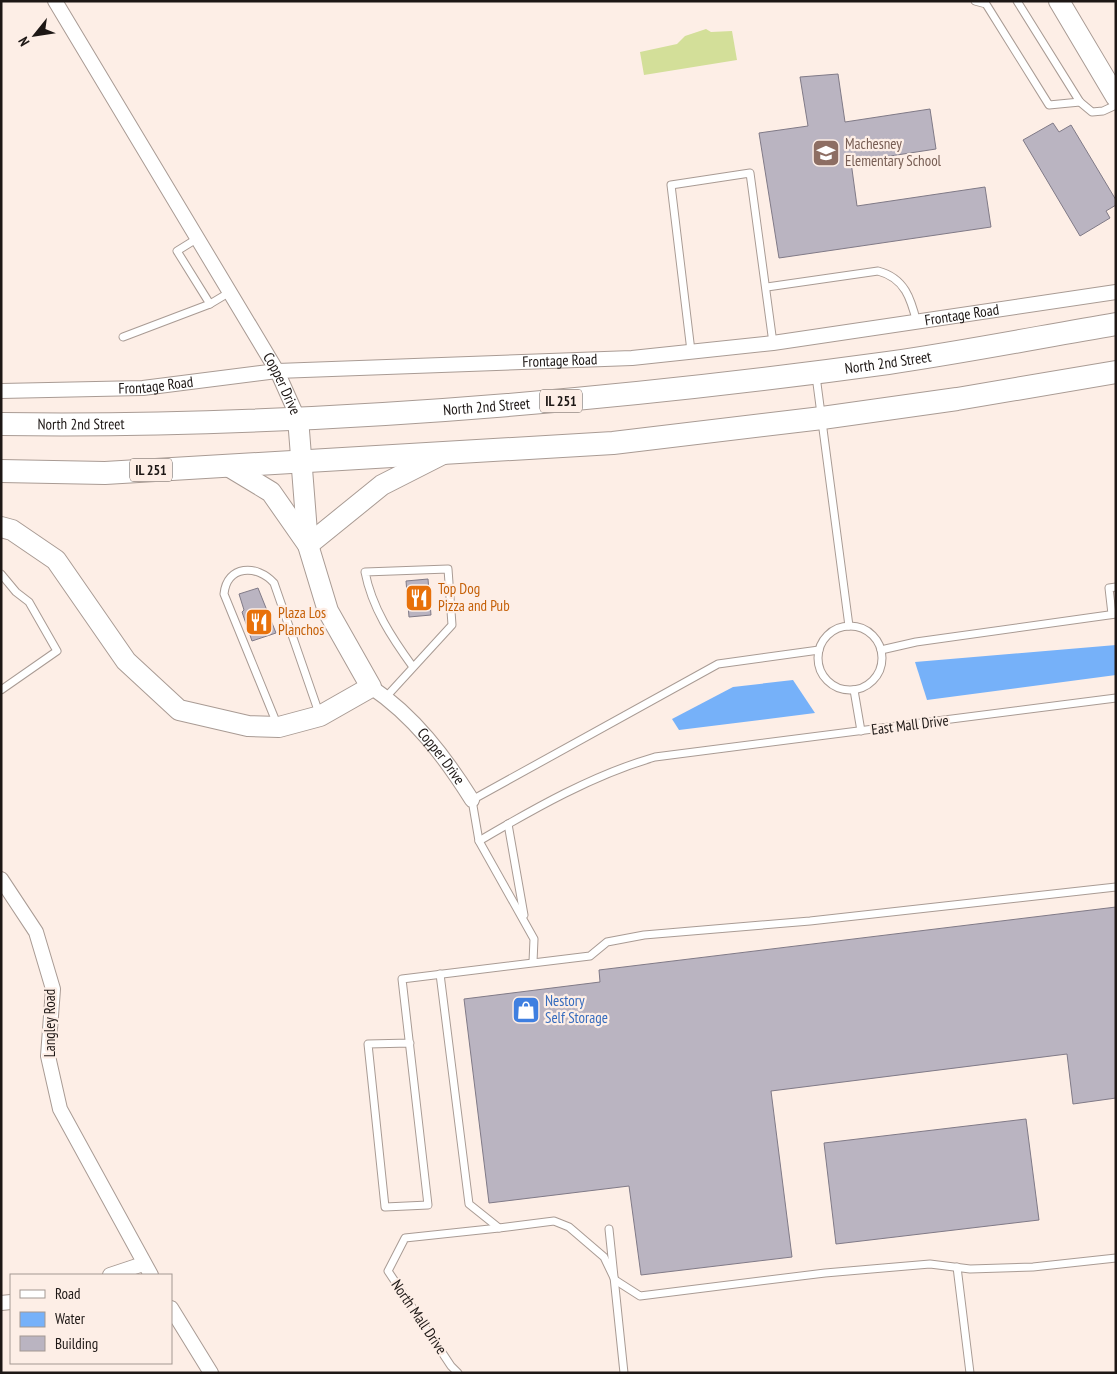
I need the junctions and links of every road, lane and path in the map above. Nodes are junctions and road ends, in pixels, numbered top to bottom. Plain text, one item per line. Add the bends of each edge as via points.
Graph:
1 (55, 1) edge
2 (975, 1) edge
3 (1017, 1) edge
4 (1059, 1) edge
5 (989, 3) edge
6 (1116, 97) edge
7 (1080, 102) junction
8 (1116, 105) edge
9 (199, 238) junction
10 (767, 287) junction
11 (231, 292) junction
12 (1116, 292) edge
13 (210, 304) junction
14 (917, 323) junction
15 (1116, 324) edge
16 (124, 337) dead end
17 (773, 343) junction
18 (691, 351) junction
19 (278, 371) junction
20 (816, 372) junction
21 (1116, 372) edge
22 (1, 390) edge
23 (298, 418) junction
24 (822, 418) junction
25 (1, 424) edge
26 (446, 453) junction
27 (300, 461) junction
28 (228, 466) junction
29 (1, 472) edge
30 (1, 527) edge
31 (308, 545) junction
32 (1, 574) edge
33 (1112, 588) edge
34 (1114, 614) edge
35 (849, 626) junction
36 (819, 650) junction
37 (881, 650) junction
38 (413, 667) junction
39 (1, 690) edge
40 (854, 690) junction
41 (379, 692) junction
42 (1116, 698) edge
43 (320, 716) junction
44 (279, 727) junction
45 (861, 731) junction
46 (472, 800) junction
47 (508, 824) junction
48 (479, 841) junction
49 (1, 879) edge
50 (1116, 887) edge
51 (525, 920) junction
52 (533, 962) junction
53 (440, 974) junction
54 (410, 1043) junction
55 (499, 1228) junction
56 (609, 1229) dead end
57 (1116, 1258) edge
58 (957, 1267) junction
59 (147, 1269) edge
60 (116, 1274) edge
61 (615, 1280) junction
62 (172, 1310) edge
63 (212, 1373) edge
64 (458, 1373) edge
65 (624, 1373) edge
66 (970, 1373) edge

1 - 9 street, Copper Drive
2 - 5 lane
3 - 7 lane
4 - 6 street
5 - 7 lane via 1050,105
7 - 8 lane via 1092,112
9 - 11 street, Copper Drive
9 - 13 lane via 177,251
10 - 14 lane via 878,271 900,282 910,297
10 - 17 lane
10 - 18 lane via 750,173 671,185
11 - 13 lane
11 - 19 street, Copper Drive
12 - 14 street, Frontage Road
13 - 16 lane
14 - 17 street, Frontage Road
15 - 20 main road, North 2nd Street / IL 251
17 - 18 street, Frontage Road
18 - 19 street, Frontage Road via 584,360
19 - 22 street, Frontage Road via 143,388
19 - 23 street, Copper Drive
20 - 23 main road, North 2nd Street / IL 251 via 612,397
20 - 24 lane
21 - 24 main road, IL 251
23 - 25 main road, North 2nd Street / IL 251 via 93,425
23 - 27 street, Copper Drive
24 - 26 main road, IL 251 via 613,443
24 - 35 lane
26 - 27 main road, IL 251
26 - 31 street via 382,485
27 - 28 main road, IL 251
27 - 31 street, Copper Drive
28 - 29 main road, IL 251 via 105,473
28 - 31 street via 271,492
30 - 44 street via 12,530 56,560 126,661 179,710 248,726
31 - 41 street, Copper Drive via 328,611
32 - 39 lane via 29,602 57,651
33 - 34 lane
34 - 37 lane via 925,640
35 - 36 lane via 830,633
35 - 37 lane via 869,632
36 - 40 lane via 818,660 826,679 834,686
36 - 46 lane via 718,664
37 - 40 lane via 882,661 873,680
38 - 38 lane via 452,625 448,569 365,572 378,612
38 - 41 lane
40 - 45 lane
41 - 43 street
41 - 46 street, Copper Drive via 446,758
42 - 45 lane, East Mall Drive
43 - 44 street
43 - 44 lane via 274,583 258,571 246,570 233,574 225,583 224,594
45 - 47 lane, East Mall Drive via 655,757 623,766
46 - 48 lane
47 - 48 lane, East Mall Drive
47 - 51 lane
48 - 51 lane
49 - 59 street, Langley Road via 36,932 53,989 48,1056 60,1109
50 - 52 lane via 810,921 644,935 607,942 590,956
51 - 52 lane via 534,939
52 - 53 lane
53 - 54 lane via 402,979
53 - 55 lane via 469,1204
54 - 54 lane via 428,1205 386,1207 368,1044
55 - 61 lane via 554,1221 569,1227 604,1257
55 - 64 lane, North Mall Drive via 405,1238 388,1271
56 - 61 lane
57 - 58 lane via 1033,1266
58 - 61 lane via 930,1264 835,1272 640,1296
58 - 66 lane
59 - 60 street
61 - 65 lane
62 - 63 street

